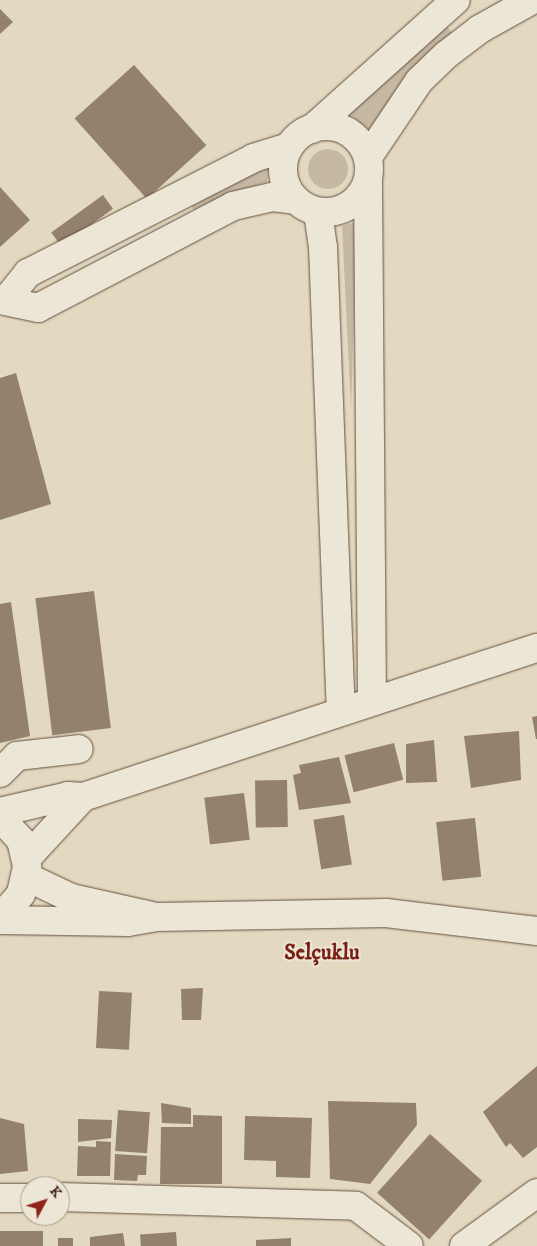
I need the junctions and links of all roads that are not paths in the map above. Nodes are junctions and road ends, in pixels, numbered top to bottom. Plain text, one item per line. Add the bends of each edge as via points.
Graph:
1 (532, 0) edge
2 (453, 1) edge
3 (480, 29) junction
4 (312, 129) junction
5 (289, 147) junction
6 (368, 170) junction
7 (307, 206) junction
8 (3, 303) edge
9 (537, 648) edge
10 (372, 701) junction
11 (341, 711) junction
12 (79, 749) dead end
13 (0, 773) edge
14 (83, 797) junction
15 (0, 812) edge
16 (0, 817) edge
17 (27, 867) junction
18 (156, 917) junction
19 (0, 919) edge
20 (537, 931) edge
21 (537, 1193) edge
22 (70, 1197) edge
23 (0, 1198) edge
24 (20, 1198) edge
25 (410, 1246) edge
26 (464, 1246) edge

1 - 3 street
2 - 3 street
2 - 4 street
3 - 6 street via 446,54 419,81
4 - 5 street
4 - 6 street via 340,128 353,135
5 - 7 street via 284,174 288,188
5 - 8 street via 254,158 28,273
6 - 7 street via 362,194 343,209
6 - 10 street
7 - 8 street via 272,197 233,206 38,308
7 - 11 street via 323,247
9 - 10 street
10 - 11 street
11 - 14 street
12 - 13 street via 17,756 8,761
14 - 15 street via 68,796
14 - 17 street
16 - 17 street via 11,825 21,840
17 - 18 street via 71,898
17 - 19 street via 21,894
18 - 19 street via 128,922
18 - 20 street via 386,913
21 - 26 street
22 - 25 street via 356,1206
23 - 24 street

